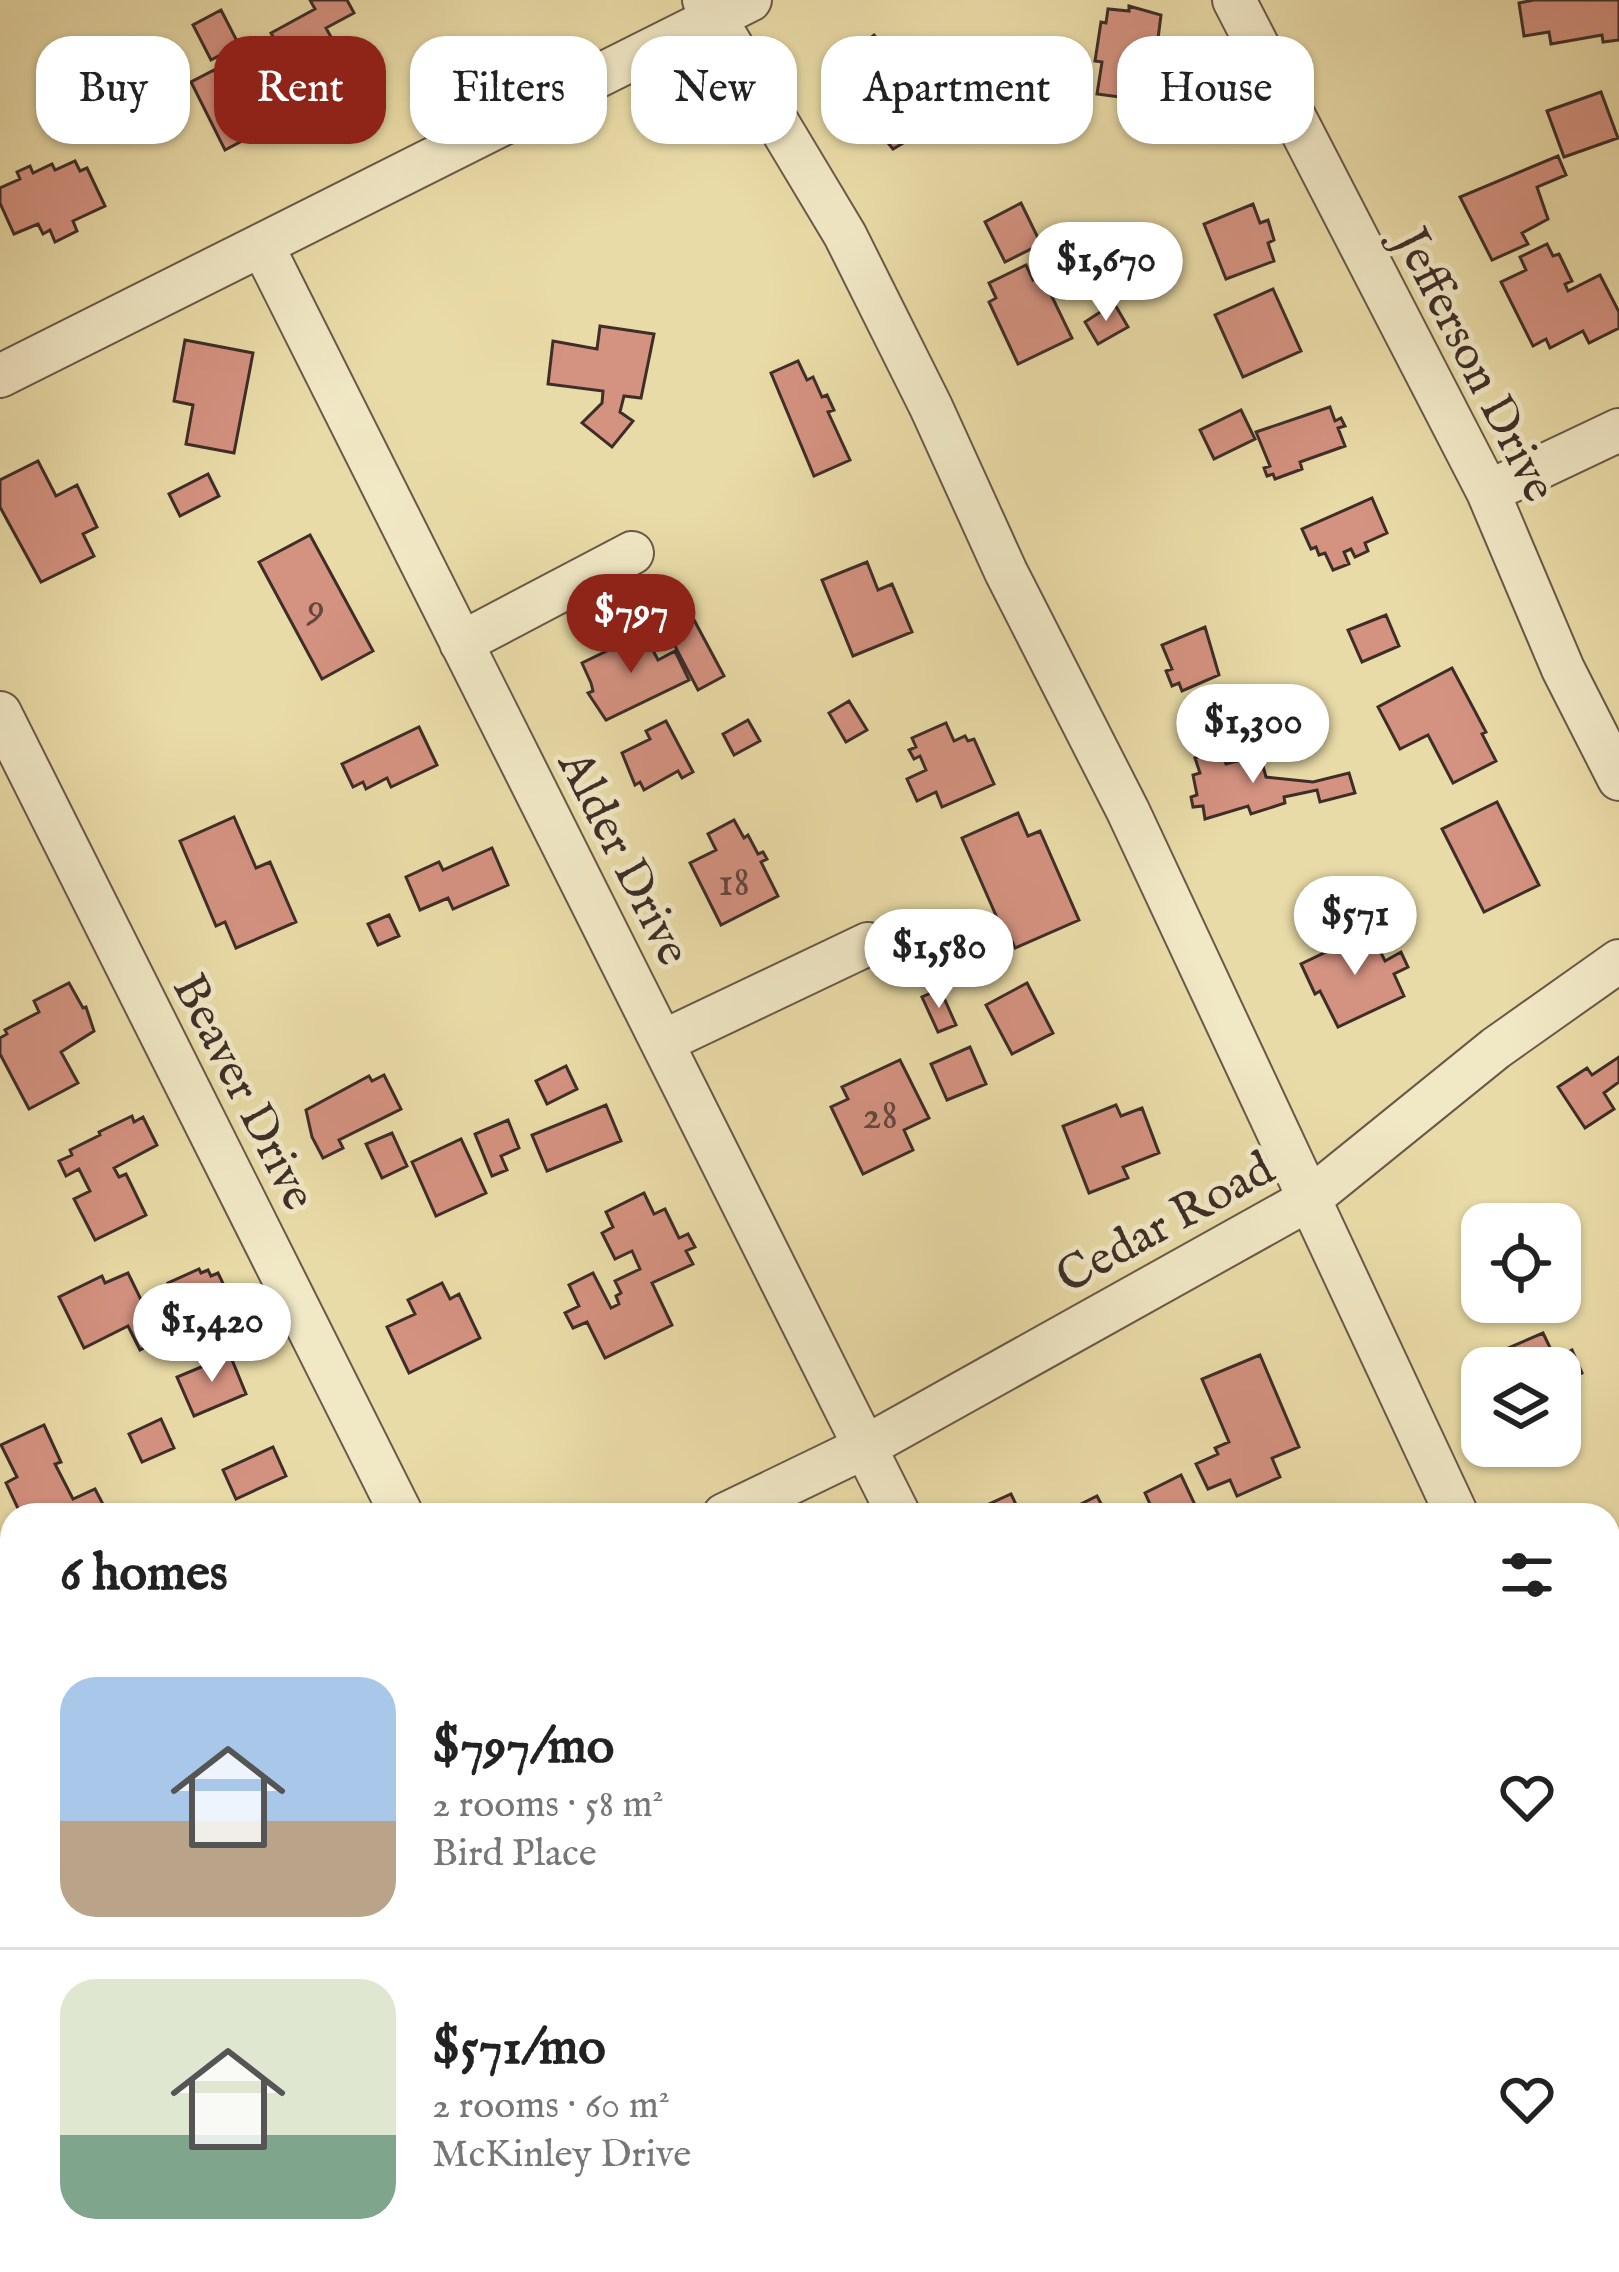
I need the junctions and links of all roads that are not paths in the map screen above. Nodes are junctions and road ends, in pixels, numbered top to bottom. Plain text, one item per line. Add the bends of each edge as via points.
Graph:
1 (1234, 0) edge
2 (723, 5) edge
3 (262, 244) junction
4 (0, 376) edge
5 (1619, 430) edge
6 (1488, 492) junction
7 (632, 554) dead end
8 (461, 643) junction
9 (0, 713) edge
10 (1619, 779) edge
11 (868, 944) dead end
12 (1619, 961) edge
13 (662, 1042) junction
14 (1308, 1200) junction
15 (865, 1447) junction
16 (396, 1503) edge
17 (749, 1503) edge
18 (893, 1503) edge
19 (1451, 1503) edge

1 - 6 street, Jefferson Drive
2 - 3 street
2 - 14 street via 922,388
3 - 4 street
3 - 8 street, Alder Drive
5 - 6 street
6 - 10 street, Jefferson Drive
7 - 8 street
8 - 13 street, Alder Drive
9 - 16 street, Beaver Drive
11 - 13 street
12 - 14 street, Cedar Road
13 - 15 street, Alder Drive
14 - 15 street, Cedar Road
14 - 19 street
15 - 17 street, Cedar Road
15 - 18 street, Alder Drive

